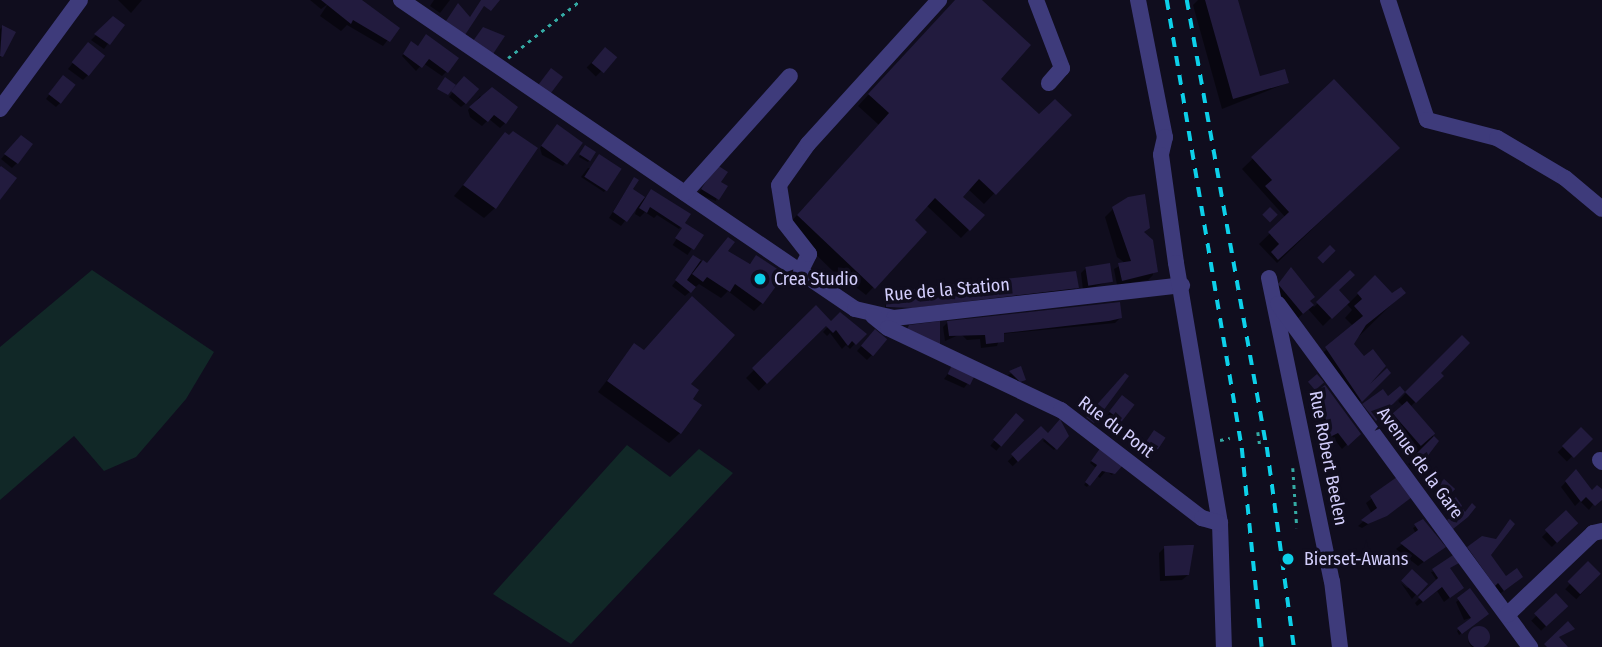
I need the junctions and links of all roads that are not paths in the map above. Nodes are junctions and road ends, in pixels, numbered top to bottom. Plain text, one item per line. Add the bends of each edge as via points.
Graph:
1 (80, 0) edge
2 (401, 0) edge
3 (939, 0) edge
4 (1036, 0) edge
5 (1139, 0) edge
6 (1388, 0) edge
7 (790, 76) dead end
8 (1049, 83) dead end
9 (0, 108) edge
10 (685, 193) junction
11 (1602, 209) edge
12 (800, 272) junction
13 (1269, 278) dead end
14 (1182, 285) junction
15 (1278, 304) junction
16 (871, 315) junction
17 (1220, 523) junction
18 (1602, 531) edge
19 (1507, 615) junction
20 (1224, 647) edge
21 (1340, 647) edge
22 (1530, 647) edge

1 - 9 street
2 - 10 street, Rue de la Station
3 - 12 street via 808,144 779,185 785,223 809,254
4 - 8 street via 1062,68
5 - 14 street via 1165,137 1161,155
6 - 11 street via 1427,120 1497,138 1565,178
7 - 10 street
10 - 12 street, Rue de la Station
12 - 16 street, Rue de la Station
13 - 15 street, Rue Robert Beelen
14 - 16 street, Rue de la Station via 894,318
14 - 17 street
15 - 19 street, Avenue de la Gare
15 - 21 street, Rue Robert Beelen via 1332,581
16 - 17 street, Rue du Pont via 888,328 1061,410 1202,518
17 - 20 street
18 - 19 street via 1593,533
19 - 22 street, Avenue de la Gare

